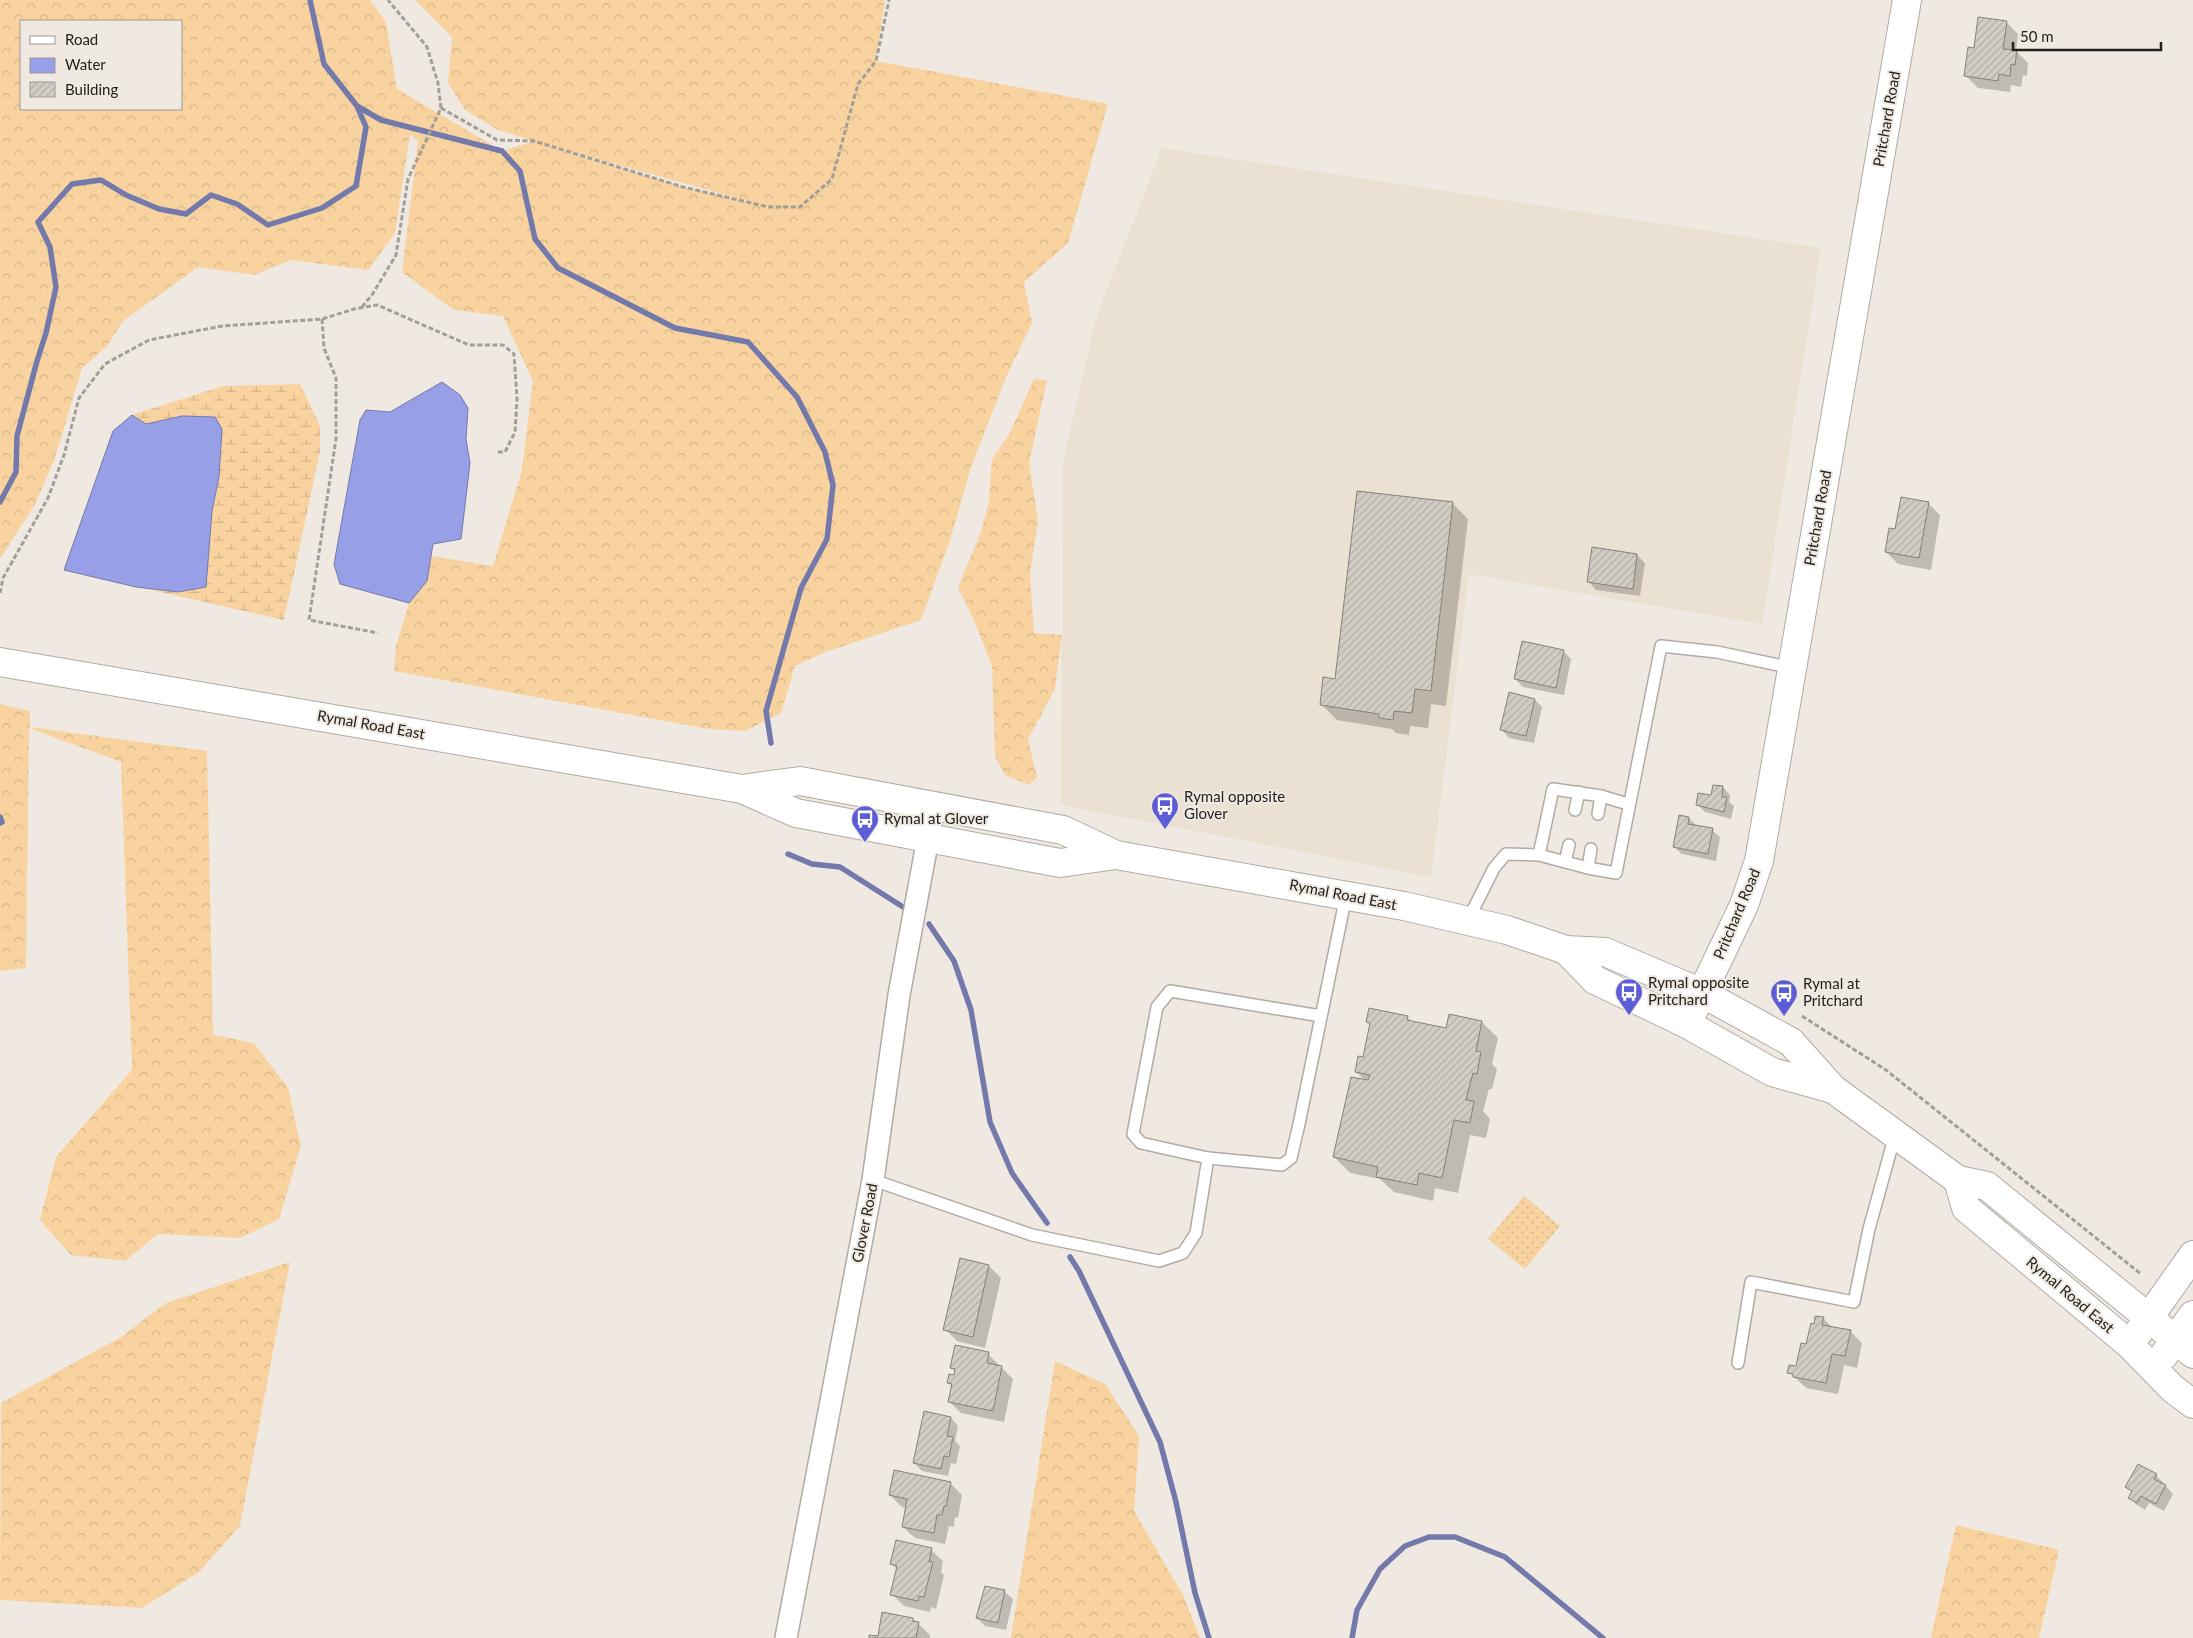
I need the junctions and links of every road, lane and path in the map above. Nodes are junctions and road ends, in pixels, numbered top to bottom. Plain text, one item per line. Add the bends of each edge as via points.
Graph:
1 (388, 0) edge
2 (889, 0) edge
3 (1908, 0) edge
4 (441, 108) junction
5 (361, 308) junction
6 (322, 319) junction
7 (497, 452) dead end
8 (0, 593) edge
9 (378, 633) dead end
10 (0, 662) edge
11 (1792, 668) junction
12 (742, 789) junction
13 (1579, 792) junction
14 (1601, 796) junction
15 (1628, 804) junction
16 (934, 806) junction
17 (1575, 810) dead end
18 (1598, 814) dead end
19 (928, 838) junction
20 (1569, 846) dead end
21 (1591, 849) dead end
22 (1539, 855) junction
23 (1116, 856) junction
24 (1565, 862) junction
25 (1588, 868) junction
26 (1346, 896) junction
27 (1468, 921) junction
28 (1566, 950) junction
29 (1702, 993) junction
30 (1321, 1016) junction
31 (1802, 1016) dead end
32 (1687, 1024) junction
33 (1833, 1089) junction
34 (1896, 1134) junction
35 (1208, 1158) junction
36 (873, 1180) junction
37 (1958, 1180) junction
38 (2193, 1255) edge
39 (2141, 1274) dead end
40 (2193, 1314) edge
41 (2149, 1320) junction
42 (2129, 1344) junction
43 (2184, 1347) edge
44 (1738, 1363) dead end
45 (2153, 1370) junction
46 (2193, 1404) edge
47 (786, 1638) edge

1 - 4 path via 427,47 438,82
2 - 4 path via 876,61 858,84 832,179 800,207 768,206 683,187 534,141 497,140
3 - 11 main road, Pritchard Road
4 - 5 path via 408,179 396,255
5 - 6 path
5 - 7 path via 377,305 469,345 503,345 514,354 516,432 505,452
6 - 8 path via 222,326 158,338 105,364 78,398 64,455 48,498 3,578
6 - 9 path via 324,348 336,378 336,440 309,620
10 - 12 main road, Rymal Road East
11 - 15 lane via 1717,652 1661,646
11 - 29 main road, Pritchard Road via 1759,861 1744,905
12 - 16 main road, Rymal Road East via 800,781
12 - 19 main road, Rymal Road East via 796,813
13 - 14 lane
13 - 17 lane
13 - 22 lane via 1553,789
14 - 15 lane
14 - 18 lane
15 - 25 lane via 1616,873
16 - 19 street, Glover Road
16 - 23 main road, Rymal Road East via 1063,830
19 - 23 main road, Rymal Road East via 1060,863
19 - 36 street, Glover Road via 899,995
20 - 24 lane
21 - 25 lane
22 - 24 lane
22 - 27 lane via 1506,854 1494,868
23 - 26 main road, Rymal Road East
24 - 25 lane
26 - 27 main road, Rymal Road East
26 - 30 lane
27 - 28 main road, Rymal Road East via 1508,930
28 - 29 main road, Rymal Road East via 1605,952
28 - 32 main road, Rymal Road East via 1595,980
29 - 32 main road, Pritchard Road
29 - 33 main road, Rymal Road East via 1792,1042
30 - 35 lane via 1290,1158 1282,1165
30 - 35 lane via 1170,991 1157,1007 1133,1134 1141,1143
31 - 39 path via 1886,1070
32 - 33 main road, Rymal Road East via 1772,1072
33 - 34 main road, Rymal Road East
34 - 37 main road, Rymal Road East
34 - 44 lane via 1869,1230 1854,1302 1751,1282
35 - 36 lane via 1196,1233 1183,1253 1158,1261 1032,1235
36 - 47 street, Glover Road
37 - 41 main road, Rymal Road East via 1987,1186
37 - 42 main road, Rymal Road East via 1966,1208
38 - 41 main road
40 - 43 main road
41 - 42 main road
41 - 43 main road, Rymal Road East
42 - 45 main road, Rymal Road East
43 - 45 main road
45 - 46 main road, Rymal Road East

